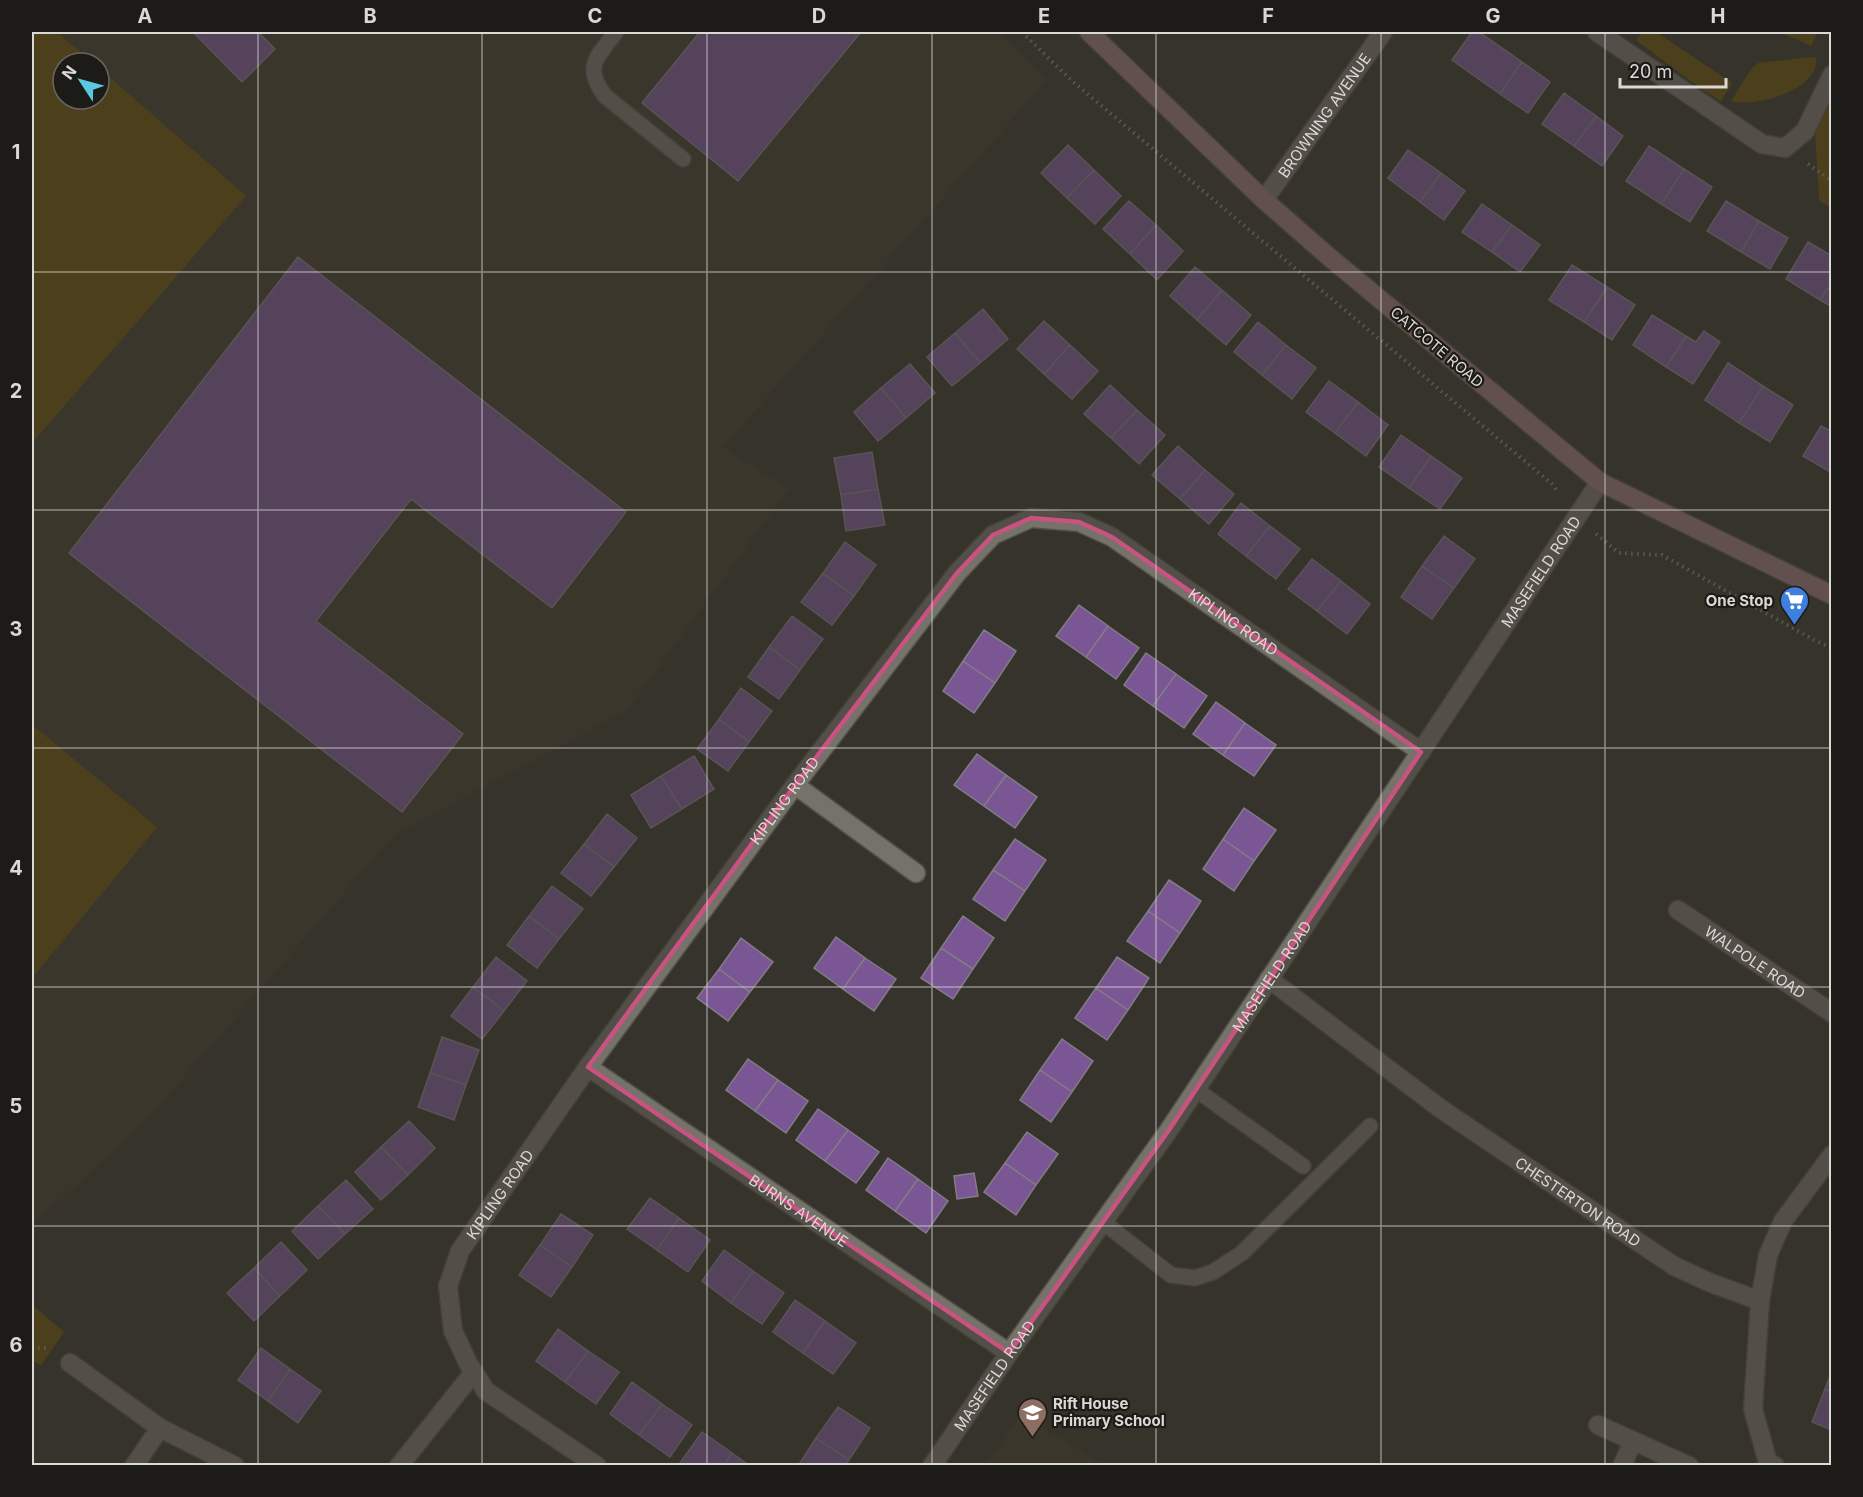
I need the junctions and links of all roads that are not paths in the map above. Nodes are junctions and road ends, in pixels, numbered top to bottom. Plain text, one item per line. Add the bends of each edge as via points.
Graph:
1 (616, 32) edge
2 (1089, 32) edge
3 (1383, 32) edge
4 (1597, 32) edge
5 (1832, 75) edge
6 (684, 159) dead end
7 (1264, 200) junction
8 (1600, 482) junction
9 (1832, 595) edge
10 (1421, 752) junction
11 (795, 785) junction
12 (916, 873) dead end
13 (1678, 910) dead end
14 (1269, 979) junction
15 (1832, 1013) edge
16 (588, 1067) junction
17 (1195, 1089) junction
18 (1370, 1126) dead end
19 (1832, 1155) edge
20 (1302, 1166) dead end
21 (1102, 1222) junction
22 (1760, 1301) junction
23 (1009, 1353) junction
24 (70, 1362) dead end
25 (474, 1372) junction
26 (1598, 1425) dead end
27 (160, 1428) junction
28 (1633, 1441) junction
29 (1770, 1465) edge
30 (134, 1466) edge
31 (235, 1466) edge
32 (399, 1466) edge
33 (597, 1466) edge
34 (932, 1466) edge
35 (1622, 1466) edge
36 (1689, 1466) edge

1 - 6 lane via 594,66 592,73 597,85 605,96
2 - 7 street, CATCOTE ROAD
3 - 7 street, BROWNING AVENUE
4 - 5 street via 1762,144 1785,148 1805,131
7 - 8 street, CATCOTE ROAD
8 - 9 street, CATCOTE ROAD
8 - 10 street, MASEFIELD ROAD
10 - 11 street, KIPLING ROAD via 1112,537 1079,522 1031,518 993,535 957,573
10 - 14 street, MASEFIELD ROAD
11 - 12 street
11 - 16 street, KIPLING ROAD
13 - 15 street, WALPOLE ROAD
14 - 17 street, MASEFIELD ROAD
14 - 22 street, CHESTERTON ROAD via 1441,1109 1674,1266
16 - 23 street, BURNS AVENUE
16 - 25 street, KIPLING ROAD via 460,1251 448,1286 453,1331
17 - 20 lane
17 - 21 street, MASEFIELD ROAD
18 - 21 lane via 1242,1253 1213,1272 1195,1278 1171,1275
19 - 22 street via 1783,1221 1768,1256
21 - 23 street, MASEFIELD ROAD
22 - 29 street via 1753,1409
23 - 34 street, MASEFIELD ROAD
24 - 27 street
25 - 32 street
25 - 33 street, KIPLING ROAD via 486,1391
26 - 28 street
27 - 30 street
27 - 31 street
28 - 35 street
28 - 36 street

